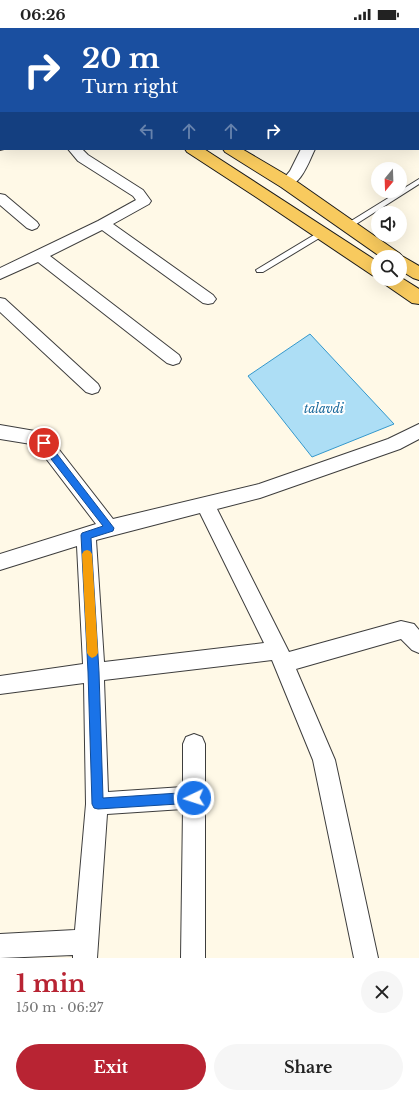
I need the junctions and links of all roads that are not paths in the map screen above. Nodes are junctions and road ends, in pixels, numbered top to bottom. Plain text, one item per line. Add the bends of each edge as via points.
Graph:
1 (76, 150) edge
2 (195, 150) edge
3 (233, 150) edge
4 (308, 150) edge
5 (419, 181) edge
6 (287, 183) junction
7 (0, 198) edge
8 (103, 224) junction
9 (32, 225) dead end
10 (347, 226) junction
11 (322, 234) junction
12 (383, 250) edge
13 (40, 256) junction
14 (371, 266) edge
15 (407, 266) edge
16 (260, 270) dead end
17 (0, 274) edge
18 (419, 274) edge
19 (401, 286) edge
20 (419, 298) edge
21 (208, 299) dead end
22 (0, 303) edge
23 (173, 359) dead end
24 (92, 388) dead end
25 (419, 431) edge
26 (0, 432) edge
27 (205, 504) junction
28 (109, 528) junction
29 (86, 535) junction
30 (0, 562) edge
31 (419, 644) edge
32 (281, 656) junction
33 (94, 672) junction
34 (0, 685) edge
35 (194, 744) dead end
36 (194, 798) junction
37 (98, 804) junction
38 (0, 946) edge
39 (85, 950) edge
40 (193, 958) edge
41 (366, 958) edge

1 - 8 street via 144,201
2 - 11 main road
3 - 6 main road
4 - 6 street via 296,173
5 - 10 lane
6 - 10 main road
7 - 9 street
8 - 13 street
8 - 21 street
10 - 12 main road
11 - 14 main road
11 - 16 lane
13 - 17 street
13 - 23 street
15 - 18 main road
19 - 20 main road
22 - 24 street
25 - 27 street via 394,444 260,491
26 - 28 street via 35,438 44,443
27 - 28 street
27 - 32 street
28 - 29 street
29 - 30 street
29 - 33 street
31 - 32 street via 407,630 401,630
32 - 33 street
32 - 41 street via 324,760
33 - 34 street
33 - 37 street
35 - 36 street
36 - 37 street
36 - 40 street
37 - 39 street
38 - 39 street

